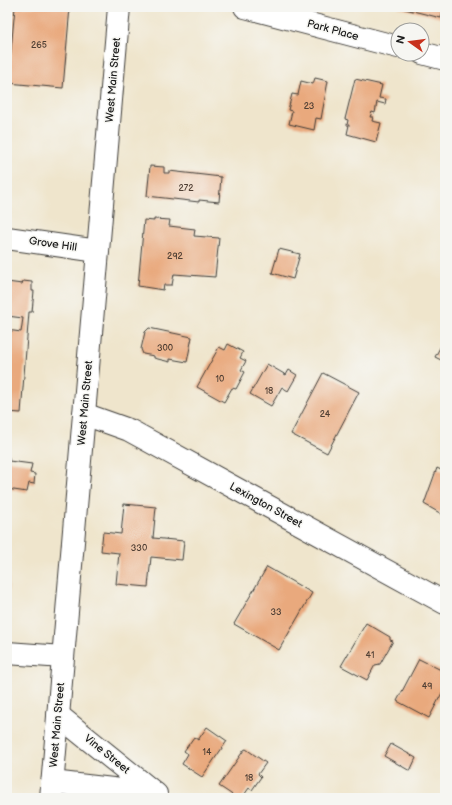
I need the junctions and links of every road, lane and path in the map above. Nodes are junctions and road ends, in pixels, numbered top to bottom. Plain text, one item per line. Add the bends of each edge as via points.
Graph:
1 (119, 7) edge
2 (245, 7) edge
3 (390, 45) edge
4 (430, 55) edge
5 (445, 59) edge
6 (7, 238) edge
7 (98, 250) junction
8 (84, 414) junction
9 (445, 603) edge
10 (7, 653) edge
11 (63, 657) junction
12 (58, 715) junction
13 (52, 790) edge
14 (159, 796) edge

1 - 7 street, West Main Street
2 - 3 street, Park Place
4 - 5 street
6 - 7 street, Grove Hill
7 - 8 street, West Main Street
8 - 9 street, Lexington Street via 130,430
8 - 11 street, West Main Street
10 - 11 street
11 - 12 street, West Main Street
12 - 13 street, West Main Street
12 - 14 street, Vine Street
13 - 14 street, Vine Street

